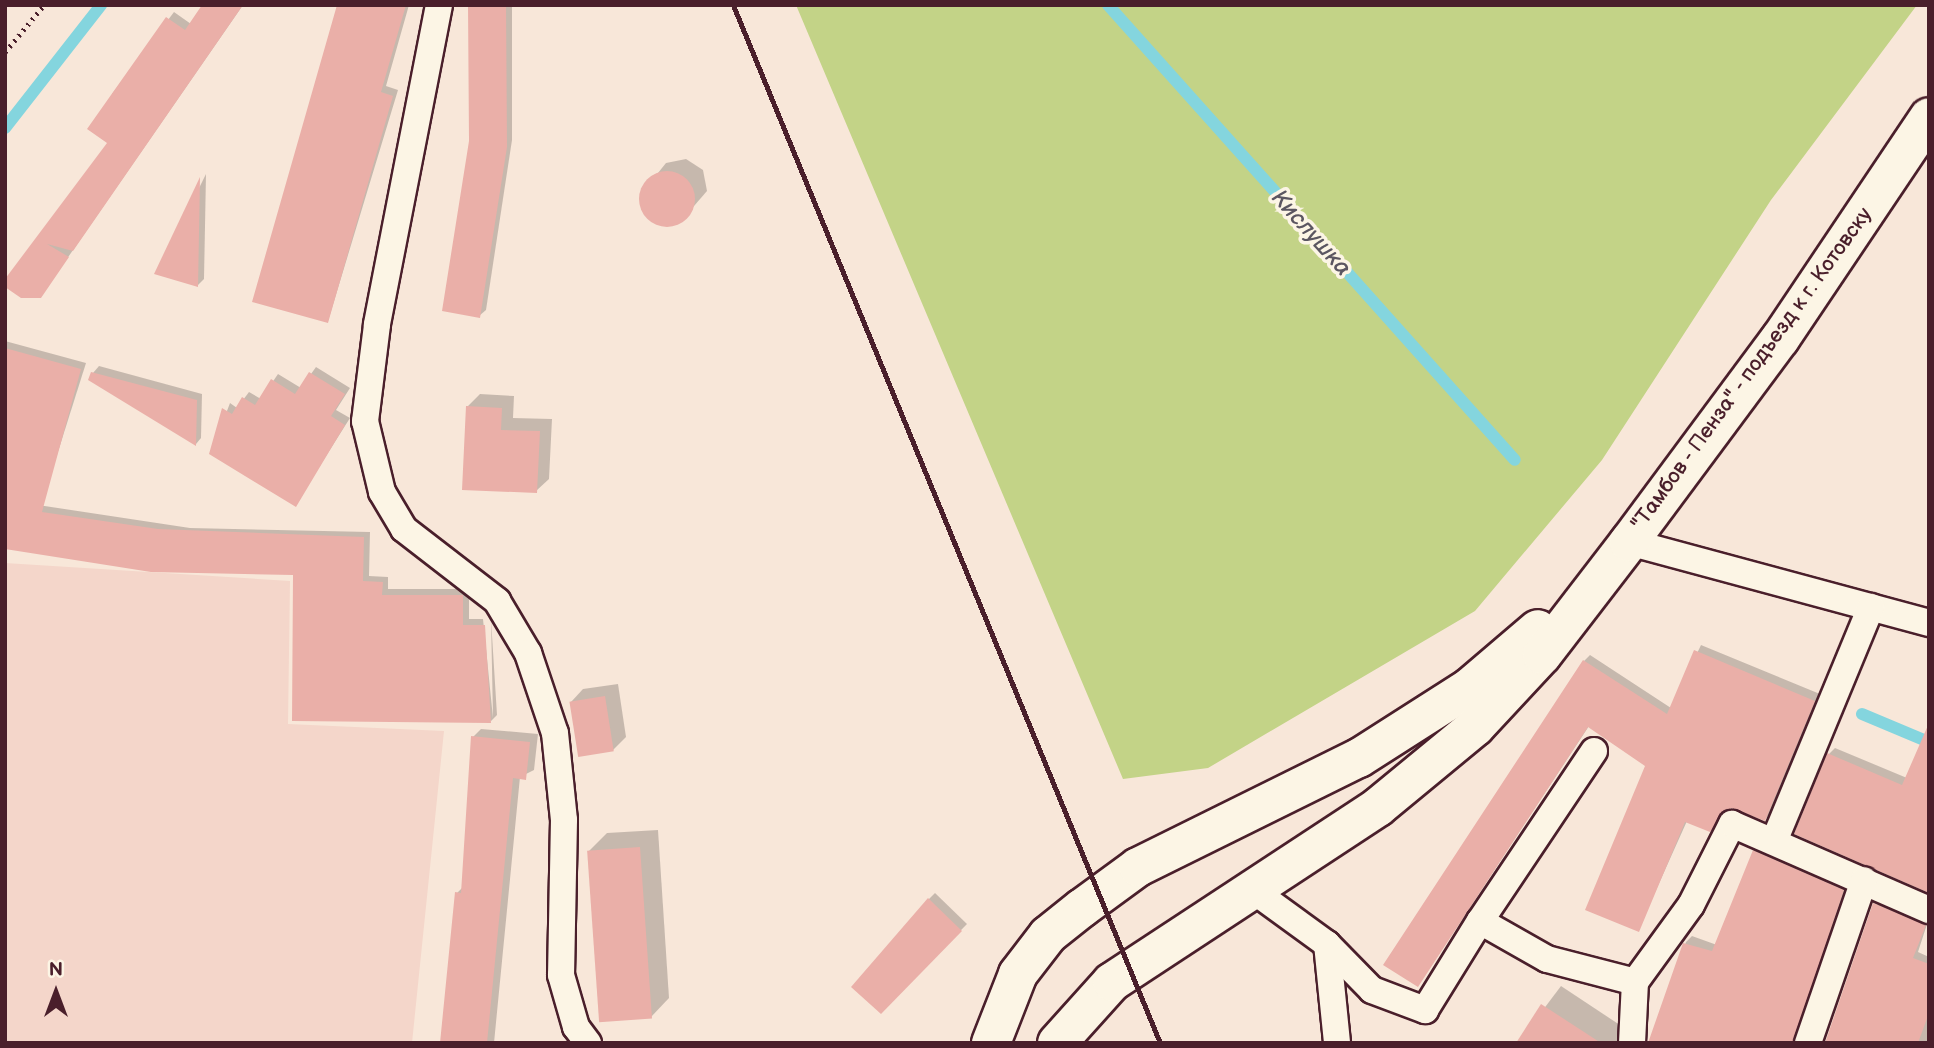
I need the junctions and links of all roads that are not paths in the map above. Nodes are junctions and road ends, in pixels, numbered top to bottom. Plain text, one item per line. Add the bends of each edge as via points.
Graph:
1 (439, 5) edge
2 (1929, 117) edge
3 (1629, 542) junction
4 (1593, 582) junction
5 (1871, 607) junction
6 (1929, 624) edge
7 (1594, 751) dead end
8 (1775, 839) junction
9 (1864, 880) junction
10 (1254, 891) junction
11 (1929, 910) edge
12 (1480, 920) junction
13 (1327, 944) junction
14 (1634, 982) junction
15 (587, 1043) edge
16 (992, 1043) edge
17 (1057, 1043) edge
18 (1337, 1043) edge
19 (1632, 1043) edge
20 (1808, 1043) edge

1 - 15 lane via 377,326 365,421 382,492 404,529 497,601 528,653 558,758 564,820 561,975 576,1027
2 - 3 main road, "Тамбов - Пенза" - подъезд к г. Котовску via 1780,339
3 - 4 main road, "Тамбов - Пенза" - подъезд к г. Котовску
3 - 5 lane
4 - 10 main road, "Тамбов - Пенза" - подъезд к г. Котовску via 1542,655 1475,727 1378,807
4 - 16 main road, "Тамбов - Пенза" - подъезд к г. Котовску via 1470,687 1359,758 1138,867 1082,908 1048,935 1018,974
5 - 6 lane
5 - 8 lane
7 - 12 lane
8 - 9 lane
8 - 14 lane via 1732,824 1691,905
9 - 11 lane
9 - 20 lane
10 - 13 lane
10 - 17 main road, "Тамбов - Пенза" - подъезд к г. Котовску via 1112,982
12 - 13 lane via 1425,1010 1372,990
12 - 14 lane via 1547,959
13 - 18 lane
14 - 19 lane

